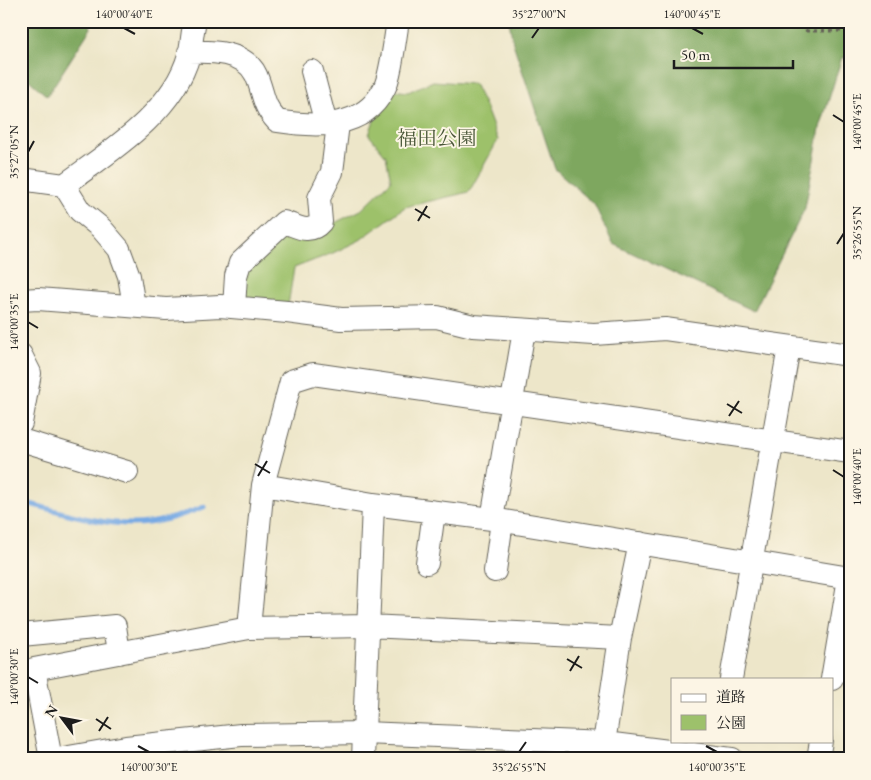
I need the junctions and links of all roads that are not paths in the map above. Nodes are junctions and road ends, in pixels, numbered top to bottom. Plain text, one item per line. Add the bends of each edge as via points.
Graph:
1 (195, 21) edge
2 (398, 21) edge
3 (189, 52) junction
4 (312, 71) dead end
5 (332, 124) junction
6 (21, 179) edge
7 (64, 185) junction
8 (21, 300) edge
9 (134, 306) junction
10 (234, 307) junction
11 (524, 330) junction
12 (789, 346) junction
13 (21, 355) edge
14 (850, 355) edge
15 (512, 403) junction
16 (21, 423) edge
17 (21, 440) edge
18 (773, 440) junction
19 (850, 452) edge
20 (127, 472) dead end
21 (263, 485) junction
22 (373, 504) junction
23 (434, 512) junction
24 (497, 520) junction
25 (640, 543) junction
26 (752, 562) junction
27 (427, 563) dead end
28 (495, 571) dead end
29 (849, 578) edge
30 (368, 626) junction
31 (249, 628) junction
32 (21, 635) edge
33 (620, 638) junction
34 (120, 653) junction
35 (731, 678) edge
36 (832, 678) edge
37 (364, 733) junction
38 (821, 742) edge
39 (603, 751) edge
40 (722, 754) edge
41 (50, 759) edge
42 (57, 759) edge
43 (362, 759) edge
44 (818, 759) edge

1 - 3 street
2 - 5 street via 384,89 360,115
3 - 5 street via 218,51 250,66 269,112 277,121
3 - 7 street via 174,85 154,115
4 - 5 street
5 - 10 street via 332,172 319,198 321,222 308,230 284,222 240,263
6 - 7 street
7 - 9 street via 80,211 102,228 119,249 129,276
8 - 9 street
9 - 10 street
10 - 11 street via 341,319 437,317 473,326
11 - 12 street via 594,334 665,329
11 - 15 street
12 - 14 street
12 - 18 street
13 - 16 street via 30,373
15 - 18 street
15 - 21 street via 313,374 291,381
15 - 24 street
17 - 20 street
18 - 19 street
18 - 26 street
21 - 22 street
21 - 31 street
22 - 23 street
22 - 30 street
23 - 24 street
23 - 27 street
24 - 25 street
24 - 28 street
25 - 26 street
25 - 33 street
26 - 29 street
26 - 35 street
29 - 36 street
30 - 31 street
30 - 33 street
30 - 37 street
31 - 34 street
32 - 34 street via 115,626
33 - 39 street
34 - 41 street via 34,669
37 - 39 street
37 - 42 street via 241,735 126,747
37 - 43 street
38 - 44 street
39 - 40 street

